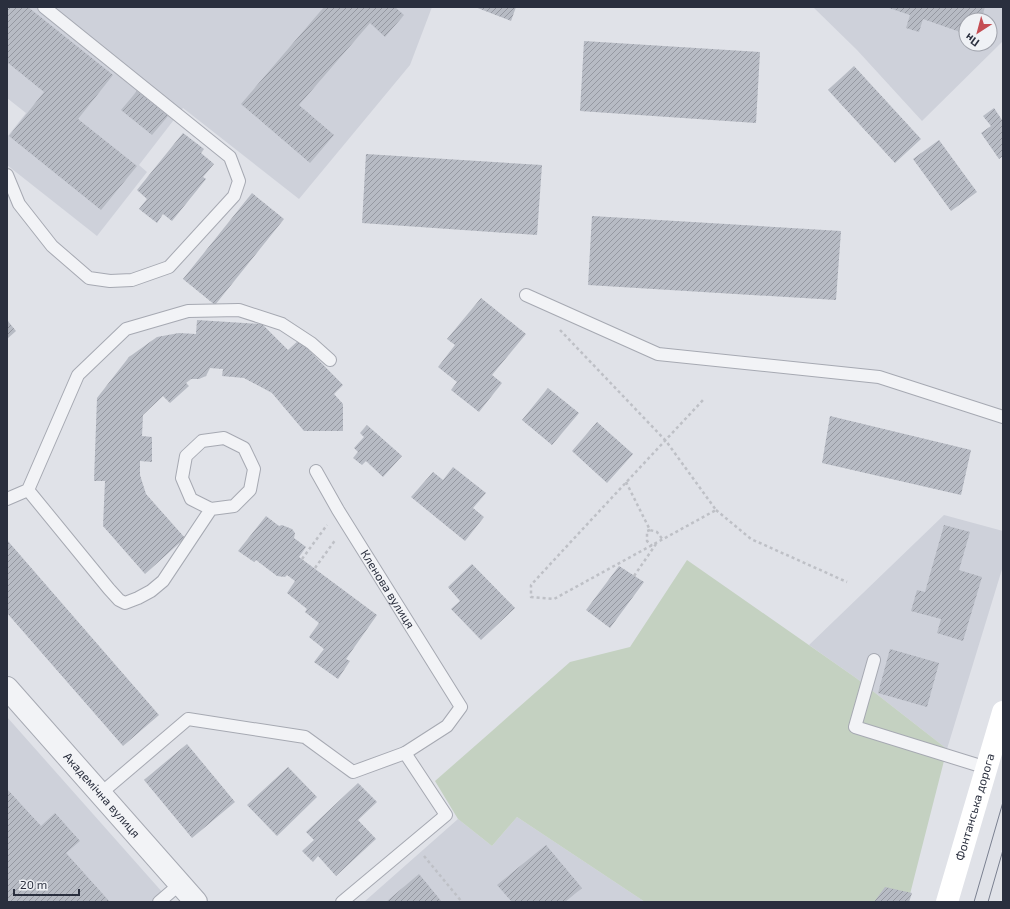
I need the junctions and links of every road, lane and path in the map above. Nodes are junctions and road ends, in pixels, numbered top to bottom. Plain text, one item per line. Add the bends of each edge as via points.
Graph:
1 (44, 7) edge
2 (7, 175) edge
3 (526, 295) dead end
4 (558, 328) dead end
5 (330, 360) dead end
6 (704, 399) dead end
7 (1003, 417) edge
8 (666, 440) junction
9 (316, 471) dead end
10 (626, 482) junction
11 (28, 490) junction
12 (7, 499) edge
13 (211, 509) junction
14 (338, 510) junction
15 (716, 510) junction
16 (347, 524) junction
17 (650, 530) junction
18 (663, 540) junction
19 (656, 544) junction
20 (652, 546) junction
21 (302, 559) dead end
22 (314, 568) dead end
23 (634, 576) dead end
24 (847, 582) dead end
25 (874, 660) dead end
26 (7, 688) edge
27 (1003, 712) edge
28 (405, 753) junction
29 (987, 768) junction
30 (100, 794) junction
31 (412, 843) junction
32 (180, 884) junction
33 (159, 902) edge
34 (196, 902) edge
35 (342, 902) edge
36 (462, 902) edge
37 (947, 902) edge

1 - 2 lane via 230,157 240,182 234,196 169,267 132,280 110,281 90,278 52,246 19,204
3 - 7 lane via 658,354 879,377
4 - 8 path
5 - 11 lane via 311,343 282,324 239,310 188,311 126,329 78,375
6 - 8 path
8 - 10 path
8 - 15 path
9 - 14 lane, Кленова вулиця
10 - 17 path
10 - 20 path via 531,585 530,597 554,599
11 - 12 lane
11 - 13 lane via 109,589 125,603 138,598 163,581
13 - 13 lane via 234,506 250,490 254,469 244,448 224,438 202,440 186,456 183,471 182,478 191,498
14 - 16 lane, Кленова вулиця
14 - 21 path
15 - 18 path
15 - 24 path via 751,539
16 - 22 path
16 - 28 lane, Кленова вулиця via 461,707 447,726
17 - 18 path via 657,532
17 - 20 path via 646,536
18 - 19 path
19 - 20 path
19 - 23 path
25 - 29 lane via 855,727
26 - 30 street, Академічна вулиця
27 - 29 main road, Фонтанська дорога
28 - 30 lane via 353,772 305,737 188,719
28 - 31 lane via 446,815
29 - 37 main road, Фонтанська дорога
30 - 32 street, Академічна вулиця
31 - 35 lane
31 - 36 path
32 - 33 lane
32 - 34 street, Академічна вулиця

